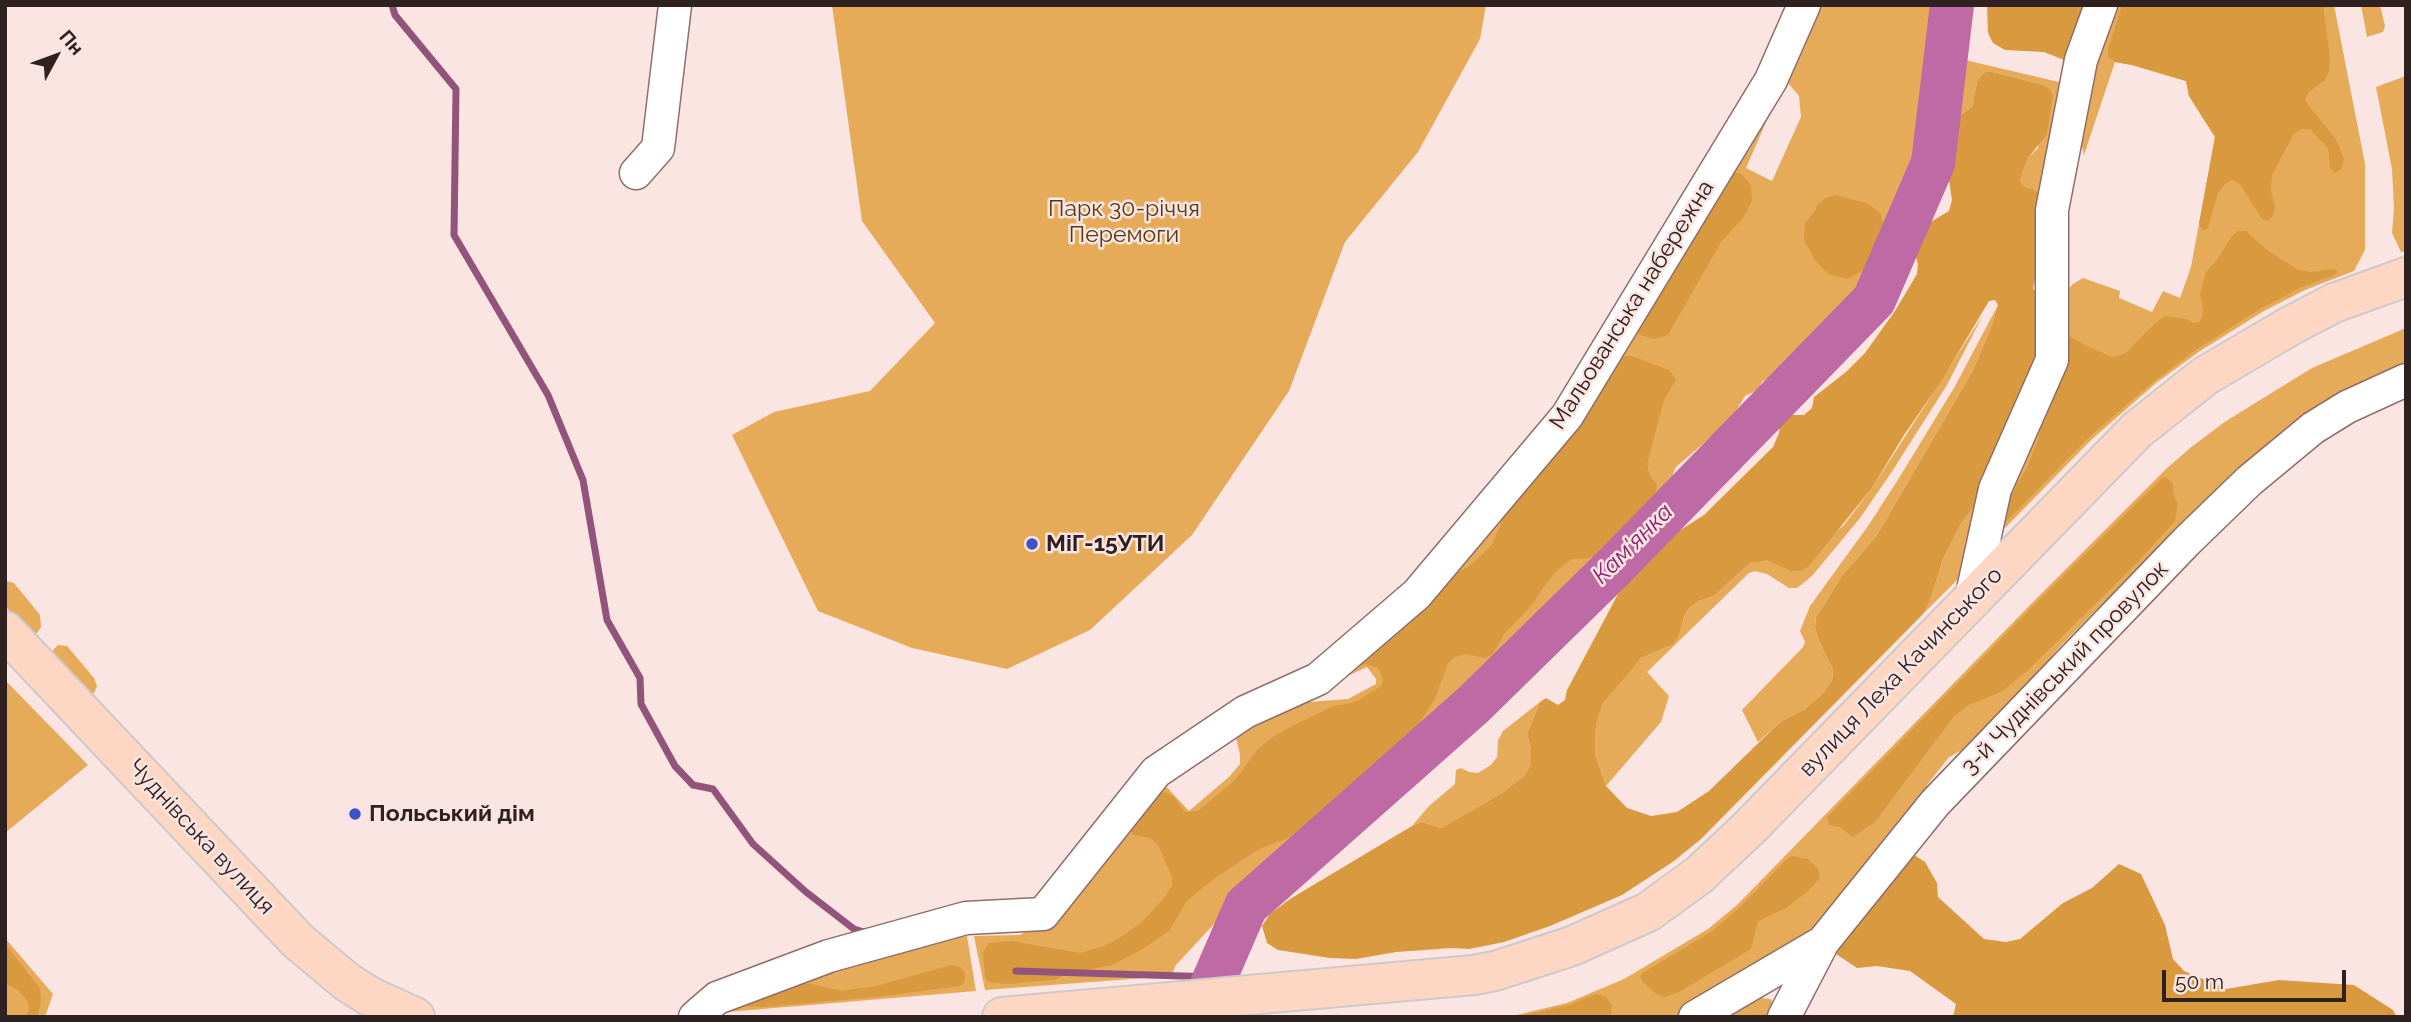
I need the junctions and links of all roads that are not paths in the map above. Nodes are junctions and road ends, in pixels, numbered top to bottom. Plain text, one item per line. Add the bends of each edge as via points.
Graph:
1 (675, 5) edge
2 (1804, 5) edge
3 (2101, 5) edge
4 (636, 173) dead end
5 (2406, 277) edge
6 (2406, 296) edge
7 (2406, 380) edge
8 (1971, 599) junction
9 (5, 631) edge
10 (5, 655) edge
11 (1823, 942) junction
12 (1361, 995) junction
13 (365, 1010) edge
14 (415, 1017) edge
15 (695, 1017) edge
16 (1002, 1017) edge
17 (1223, 1017) edge
18 (1695, 1017) edge
19 (1784, 1017) edge

1 - 4 street via 658,148
2 - 15 street, Мальованська набережна via 1771,80 1567,416 1416,594 1318,679 1245,712 1156,772 1042,914 966,919 829,956 717,998
3 - 8 street via 2081,60 2052,210 2052,360 1995,489
5 - 8 main road, вулиця Леха Качинського via 2334,303 2205,376 2137,430
6 - 12 main road, вулиця Леха Качинського via 2302,341 2216,393 2151,442 1738,866 1649,933 1585,962 1500,989
7 - 11 street, 3-й Чуднівський провулок via 2313,428 2249,481 1935,803
8 - 12 main road, вулиця Леха Качинського via 1724,853 1648,912 1572,946 1495,971
9 - 13 main road, Чуднівська вулиця via 298,941 347,982
10 - 13 main road, Чуднівська вулиця via 278,944 331,993
11 - 18 street
11 - 19 street, 3-й Чуднівський провулок
12 - 16 main road
12 - 17 main road
13 - 14 main road, Чуднівська вулиця

